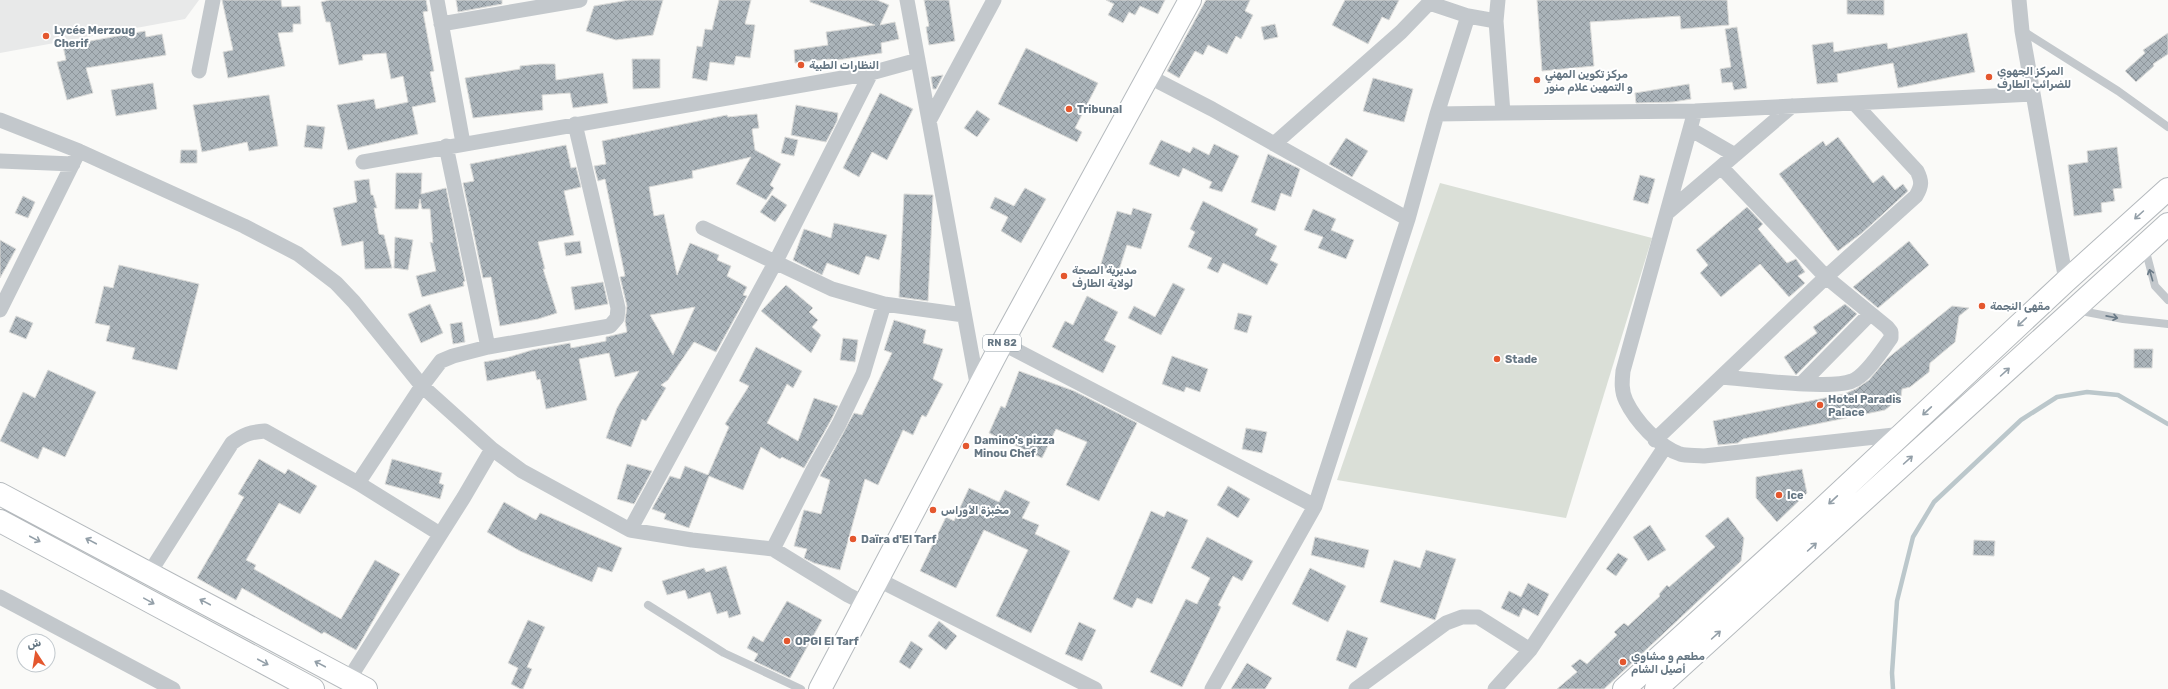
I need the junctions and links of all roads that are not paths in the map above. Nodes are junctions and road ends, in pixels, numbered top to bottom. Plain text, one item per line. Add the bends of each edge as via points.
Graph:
1 (213, 0) edge
2 (437, 0) edge
3 (580, 0) edge
4 (907, 0) edge
5 (994, 0) edge
6 (1190, 0) edge
7 (1498, 0) edge
8 (2019, 0) edge
9 (1430, 1) edge
10 (1468, 16) junction
11 (1496, 21) junction
12 (441, 24) junction
13 (2022, 31) junction
14 (918, 60) junction
15 (199, 71) dead end
16 (871, 73) junction
17 (1150, 77) junction
18 (2033, 94) junction
19 (1854, 103) junction
20 (1792, 106) junction
21 (1695, 111) junction
22 (1437, 114) junction
23 (1503, 114) junction
24 (0, 120) edge
25 (929, 121) junction
26 (575, 124) junction
27 (2168, 127) edge
28 (1690, 130) junction
29 (463, 143) junction
30 (1274, 144) junction
31 (446, 146) junction
32 (79, 151) junction
33 (1735, 155) junction
34 (0, 161) edge
35 (362, 162) dead end
36 (72, 164) junction
37 (1721, 167) junction
38 (2168, 189) edge
39 (1667, 213) junction
40 (1408, 219) junction
41 (2168, 224) edge
42 (703, 228) dead end
43 (2144, 245) junction
44 (775, 263) junction
45 (1826, 277) junction
46 (2066, 281) junction
47 (2168, 300) edge
48 (884, 304) junction
49 (0, 310) edge
50 (2073, 310) junction
51 (1870, 314) junction
52 (964, 315) junction
53 (2168, 324) edge
54 (1002, 343) junction
55 (488, 347) junction
56 (1721, 377) junction
57 (1802, 383) junction
58 (422, 386) junction
59 (978, 388) junction
60 (1903, 434) junction
61 (1660, 444) junction
62 (492, 449) junction
63 (358, 483) junction
64 (0, 494) edge
65 (1315, 506) junction
66 (0, 521) edge
67 (630, 530) junction
68 (440, 534) junction
69 (773, 549) junction
70 (150, 572) junction
71 (877, 580) junction
72 (0, 597) edge
73 (864, 603) junction
74 (648, 605) dead end
75 (1530, 650) junction
76 (358, 684) edge
77 (173, 689) edge
78 (313, 689) edge
79 (801, 689) edge
80 (820, 689) edge
81 (1095, 689) edge
82 (1212, 689) edge
83 (1356, 689) edge
84 (1496, 689) edge
85 (1624, 689) edge
86 (1656, 689) edge

1 - 15 street
2 - 12 street
3 - 12 street
4 - 14 street
5 - 25 street
6 - 17 main road, RN 82
7 - 11 street
8 - 13 street
9 - 10 street
9 - 30 street via 1401,32
10 - 11 street
10 - 22 street
11 - 23 street
12 - 29 street
13 - 18 street
13 - 27 lane via 2118,91
14 - 16 street
14 - 25 street
16 - 26 street
16 - 44 street
17 - 30 street
17 - 54 main road, RN 82
18 - 19 street
18 - 46 street
19 - 20 street
19 - 45 street via 1917,171 1921,188 1916,196
20 - 21 street
20 - 33 street
21 - 23 street
21 - 28 street
22 - 23 street
22 - 40 street
24 - 32 street
25 - 52 street
26 - 29 street
26 - 55 street via 618,308 617,318 610,326
28 - 33 street
28 - 39 street
29 - 31 street
30 - 40 street
31 - 35 street
31 - 55 street
32 - 36 street
32 - 58 street via 244,226 298,254 336,283 354,302
33 - 37 street
34 - 36 street
36 - 49 street
37 - 39 street
37 - 45 street
38 -> 46 main road
39 - 61 street via 1623,371 1622,388 1626,401
40 - 65 street
41 - 43 main road
42 - 44 street
47 -> 43 lane via 2155,286
43 - 50 main road
44 - 48 street via 832,289
44 - 67 street
45 - 51 street
45 - 56 street
46 -> 60 main road
48 - 52 street
48 - 69 street via 863,374
50 -> 53 lane
86 -> 50 main road
51 - 57 street
51 - 57 street via 1887,327 1891,332 1891,338 1866,370 1853,381 1840,384
52 - 59 street
54 - 59 main road, RN 82
54 - 65 street
55 - 58 street via 441,361
56 - 57 street
56 - 61 street
58 - 62 street
58 - 63 street
59 - 71 main road, RN 82
60 - 61 street via 1704,456 1681,454
60 -> 85 main road
61 - 75 street
62 - 67 street via 522,471
62 - 68 street
63 - 68 street
63 - 70 street via 266,431 242,435 232,443
70 -> 64 main road
65 - 82 street
66 -> 78 main road
67 - 69 street
68 - 76 street
69 - 73 street
76 -> 70 main road
71 - 73 main road, RN 82
71 - 81 street
72 - 77 street
73 - 80 main road, RN 82
74 - 79 lane via 724,653
75 - 83 street via 1478,617 1462,617 1446,623
75 - 84 street

